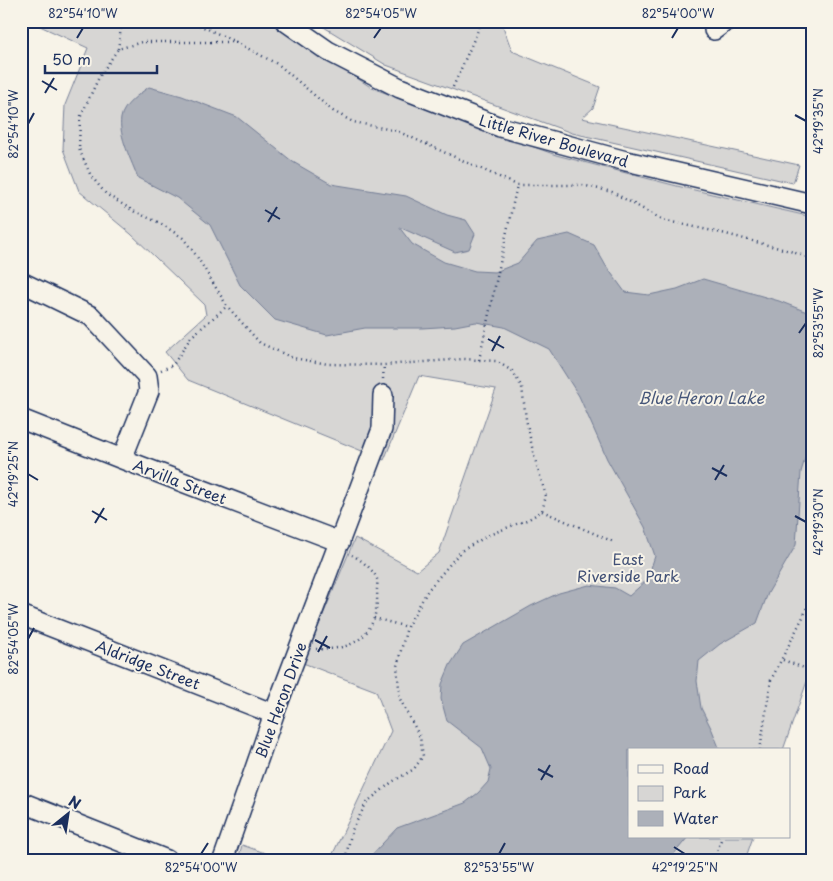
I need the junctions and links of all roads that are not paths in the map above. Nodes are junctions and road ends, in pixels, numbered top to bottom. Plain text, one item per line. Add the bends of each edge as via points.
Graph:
1 (285, 21) edge
2 (812, 204) edge
3 (21, 282) edge
4 (382, 395) dead end
5 (21, 419) edge
6 (122, 459) junction
7 (338, 545) junction
8 (21, 615) edge
9 (274, 714) junction
10 (21, 802) edge
11 (167, 860) edge
12 (223, 860) edge

1 - 2 street, Little River Boulevard via 328,51 400,88 500,127 626,161
3 - 6 street via 91,316 147,376 149,391
4 - 7 street, Blue Heron Drive via 382,429
5 - 6 street, Arvilla Street
6 - 7 street, Arvilla Street
7 - 9 street, Blue Heron Drive
8 - 9 street, Aldridge Street
9 - 12 street, Blue Heron Drive
10 - 11 street

